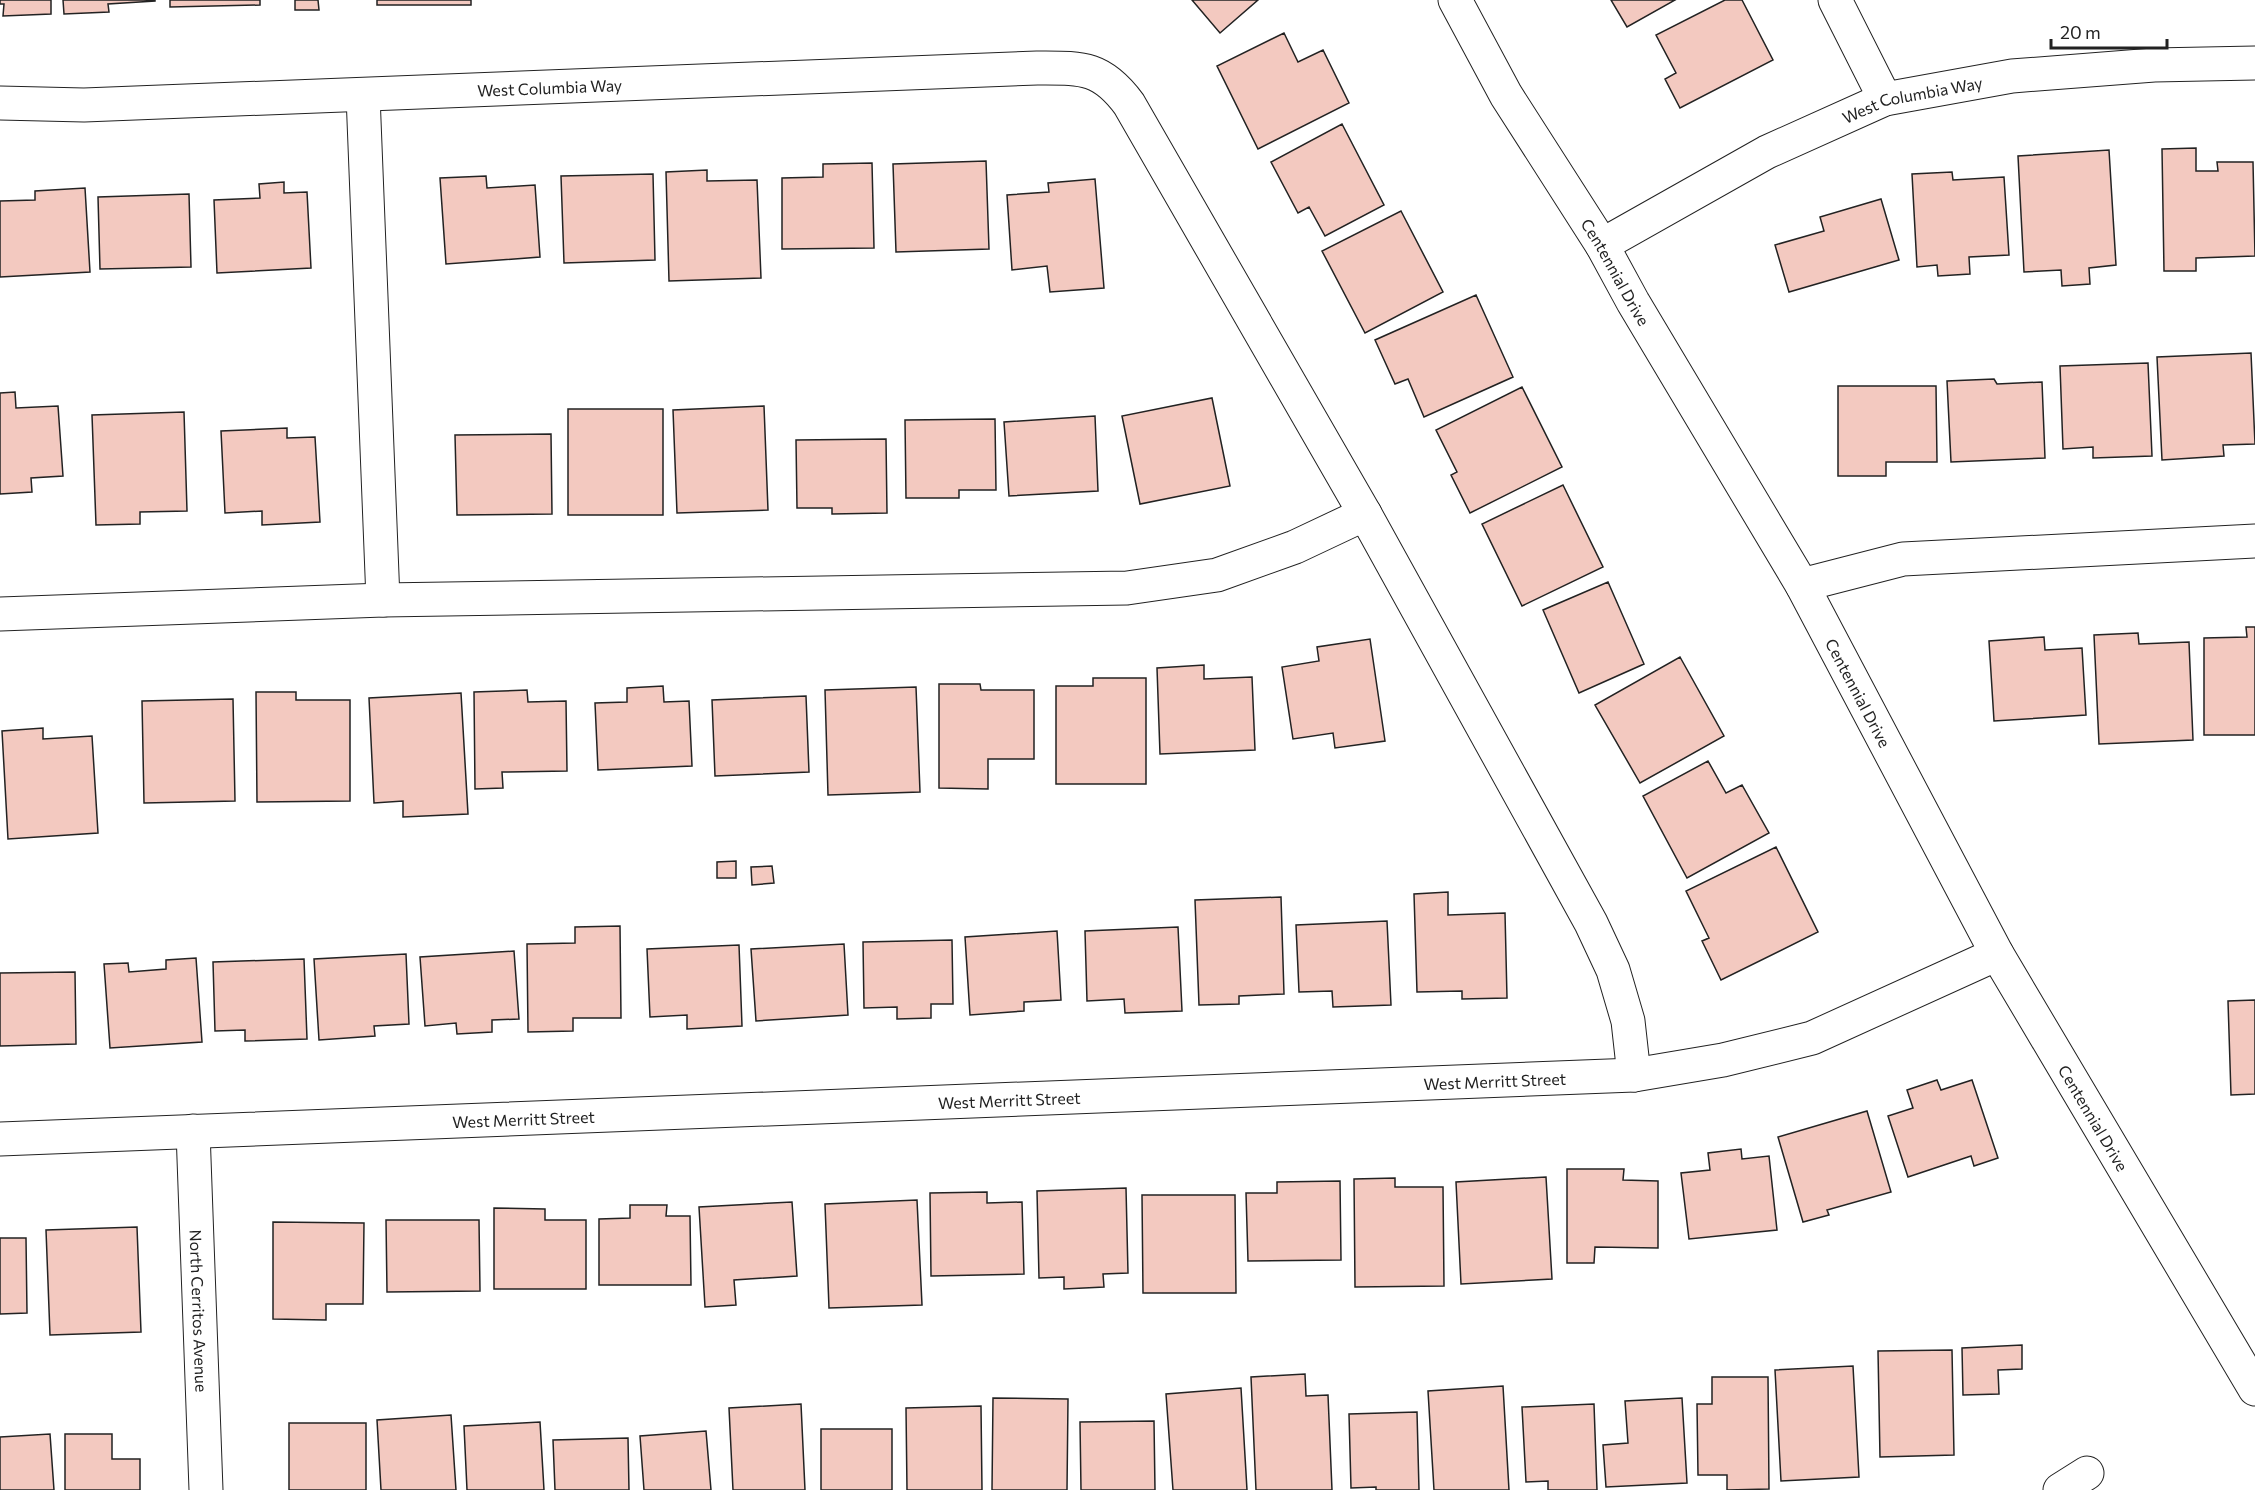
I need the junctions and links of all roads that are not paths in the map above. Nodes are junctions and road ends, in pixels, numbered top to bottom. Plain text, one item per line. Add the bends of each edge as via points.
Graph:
1 (1455, 0) edge
2 (1835, 0) edge
3 (2255, 63) edge
4 (363, 95) junction
5 (1885, 99) junction
6 (0, 103) edge
7 (1602, 245) junction
8 (1365, 514) junction
9 (2255, 541) edge
10 (1803, 585) junction
11 (383, 600) junction
12 (0, 614) edge
13 (1997, 954) junction
14 (1634, 1076) junction
15 (193, 1131) junction
16 (0, 1139) edge
17 (2255, 1389) edge
18 (206, 1490) edge

1 - 7 street, Centennial Drive via 1506,95
2 - 5 street
3 - 5 street, West Columbia Way via 2154,65 2012,76
4 - 6 street, West Columbia Way via 84,105
4 - 8 street, West Columbia Way via 1037,68 1076,68 1100,75 1129,104
4 - 11 street
5 - 7 street, West Columbia Way via 1767,152
7 - 10 street, Centennial Drive
8 - 11 street via 1295,548 1217,575 1127,588
8 - 14 street via 1591,923 1613,970 1625,1011
9 - 10 street via 1903,559
10 - 13 street, Centennial Drive
11 - 12 street
13 - 14 street, West Merritt Street via 1812,1038
13 - 17 street, Centennial Drive
14 - 15 street, West Merritt Street
15 - 16 street, West Merritt Street
15 - 18 street, North Cerritos Avenue

